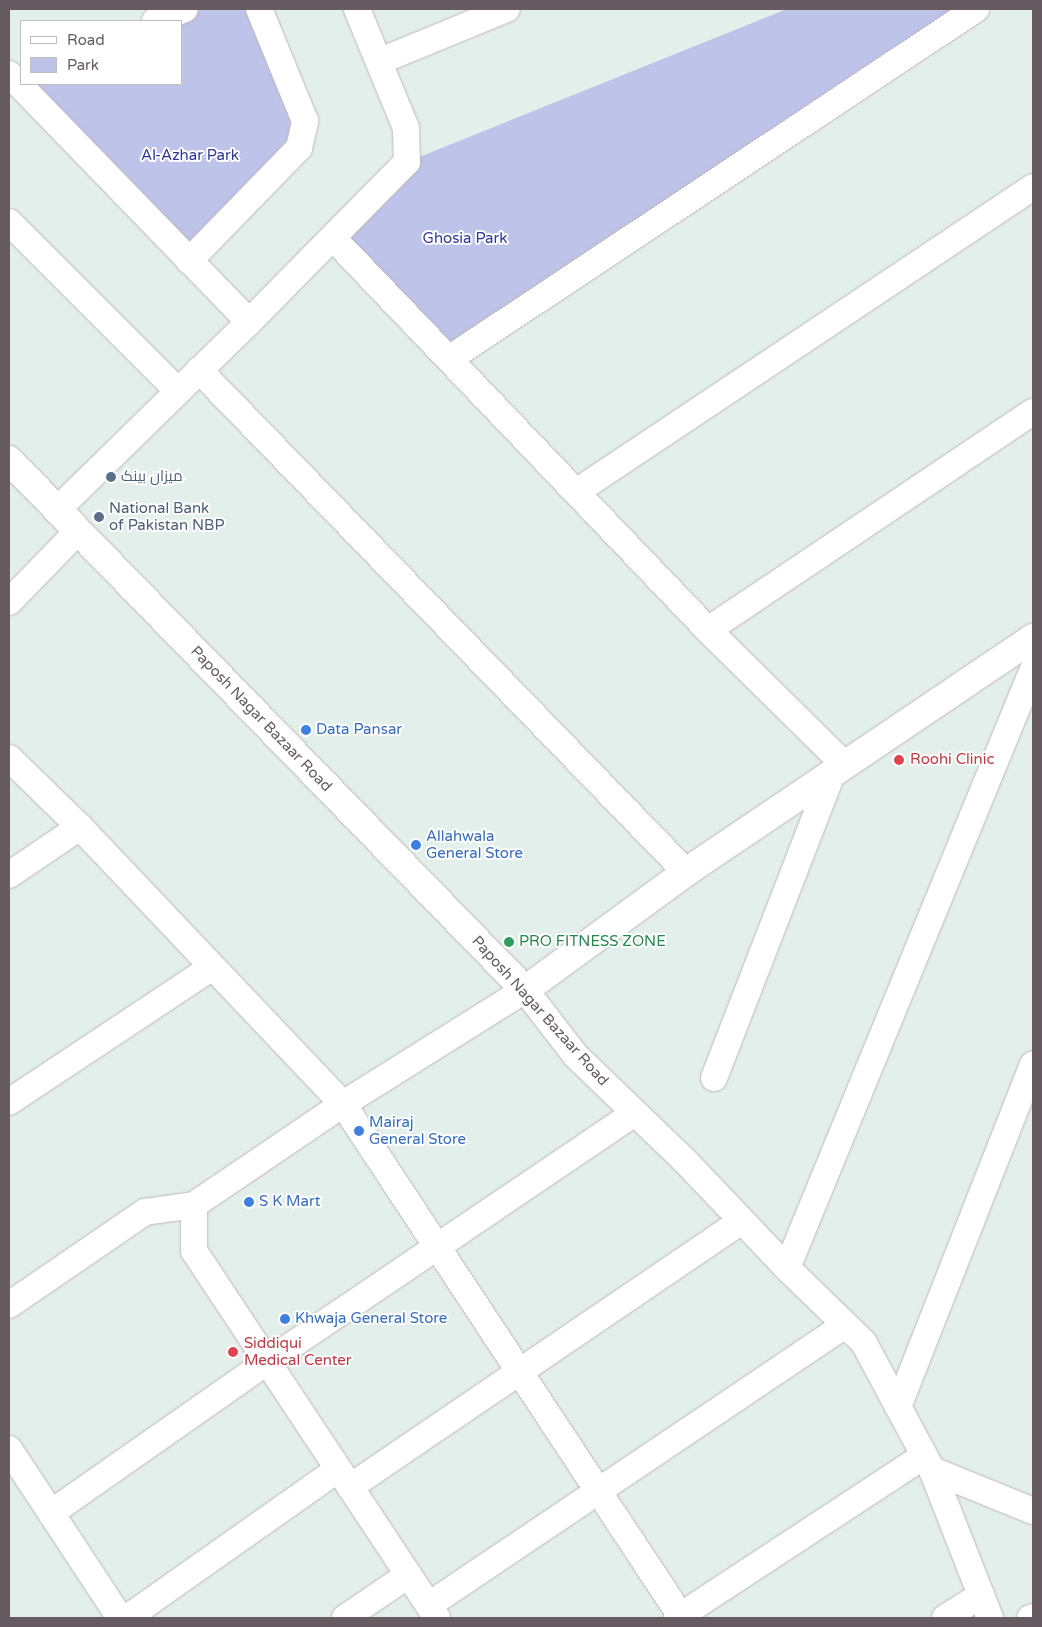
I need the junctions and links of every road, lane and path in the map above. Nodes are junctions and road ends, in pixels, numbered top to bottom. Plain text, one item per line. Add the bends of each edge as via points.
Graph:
1 (185, 9) edge
2 (258, 9) edge
3 (357, 9) edge
4 (507, 9) edge
5 (976, 9) edge
6 (158, 20) edge
7 (380, 61) junction
8 (23, 85) edge
9 (1033, 187) edge
10 (9, 222) edge
11 (333, 238) junction
12 (189, 261) junction
13 (249, 322) junction
14 (449, 359) junction
15 (199, 370) junction
16 (178, 391) junction
17 (1033, 412) edge
18 (9, 460) edge
19 (576, 492) junction
20 (57, 510) junction
21 (78, 531) junction
22 (9, 602) edge
23 (708, 630) junction
24 (1033, 638) edge
25 (1033, 669) edge
26 (9, 758) edge
27 (839, 767) junction
28 (80, 828) junction
29 (686, 872) junction
30 (9, 875) edge
31 (211, 968) junction
32 (525, 990) junction
33 (1033, 1065) edge
34 (714, 1078) dead end
35 (9, 1102) edge
36 (343, 1104) junction
37 (635, 1113) junction
38 (194, 1205) junction
39 (742, 1221) junction
40 (437, 1247) junction
41 (787, 1268) junction
42 (9, 1305) edge
43 (845, 1325) junction
44 (267, 1362) junction
45 (520, 1372) junction
46 (898, 1407) junction
47 (12, 1460) edge
48 (928, 1463) junction
49 (344, 1478) junction
50 (598, 1491) junction
51 (1031, 1504) edge
52 (51, 1513) junction
53 (408, 1575) junction
54 (985, 1606) edge
55 (433, 1612) edge
56 (680, 1617) edge
57 (120, 1618) edge
58 (127, 1618) edge
59 (345, 1618) edge
60 (945, 1618) edge

1 - 6 street
2 - 12 street via 305,121 299,148
3 - 7 street
4 - 7 street
5 - 14 street
7 - 11 street via 406,128 407,162
8 - 12 street
9 - 19 street
10 - 16 street
11 - 13 street
11 - 14 street
12 - 13 street
13 - 15 street
14 - 19 street
15 - 16 street
15 - 29 street
16 - 20 street
17 - 23 street
18 - 20 street, Paposh Nagar Bazaar Road
19 - 23 street
20 - 21 street, Paposh Nagar Bazaar Road
21 - 22 street
21 - 32 street, Paposh Nagar Bazaar Road
23 - 27 street
24 - 27 street
25 - 41 street
26 - 28 street
27 - 29 street
27 - 34 street
28 - 30 street
28 - 31 street
29 - 32 street
31 - 35 street
31 - 36 street
32 - 36 street
32 - 37 street, Paposh Nagar Bazaar Road via 576,1056
33 - 46 street
36 - 38 street
36 - 40 street
37 - 39 street, Paposh Nagar Bazaar Road
37 - 40 street
38 - 42 street via 145,1212
38 - 44 street via 194,1251
39 - 41 street, Paposh Nagar Bazaar Road
39 - 45 street
40 - 44 street
40 - 45 street
41 - 43 street, Paposh Nagar Bazaar Road
43 - 46 street, Paposh Nagar Bazaar Road via 864,1344
43 - 50 street
44 - 49 street
44 - 52 street
45 - 49 street
45 - 50 street
46 - 48 street, Paposh Nagar Bazaar Road
47 - 52 street
48 - 51 street
48 - 54 street, Paposh Nagar Bazaar Road
48 - 56 street
49 - 53 street
49 - 58 street
50 - 55 street
50 - 56 street
52 - 57 street
53 - 55 street
53 - 59 street
54 - 60 street

